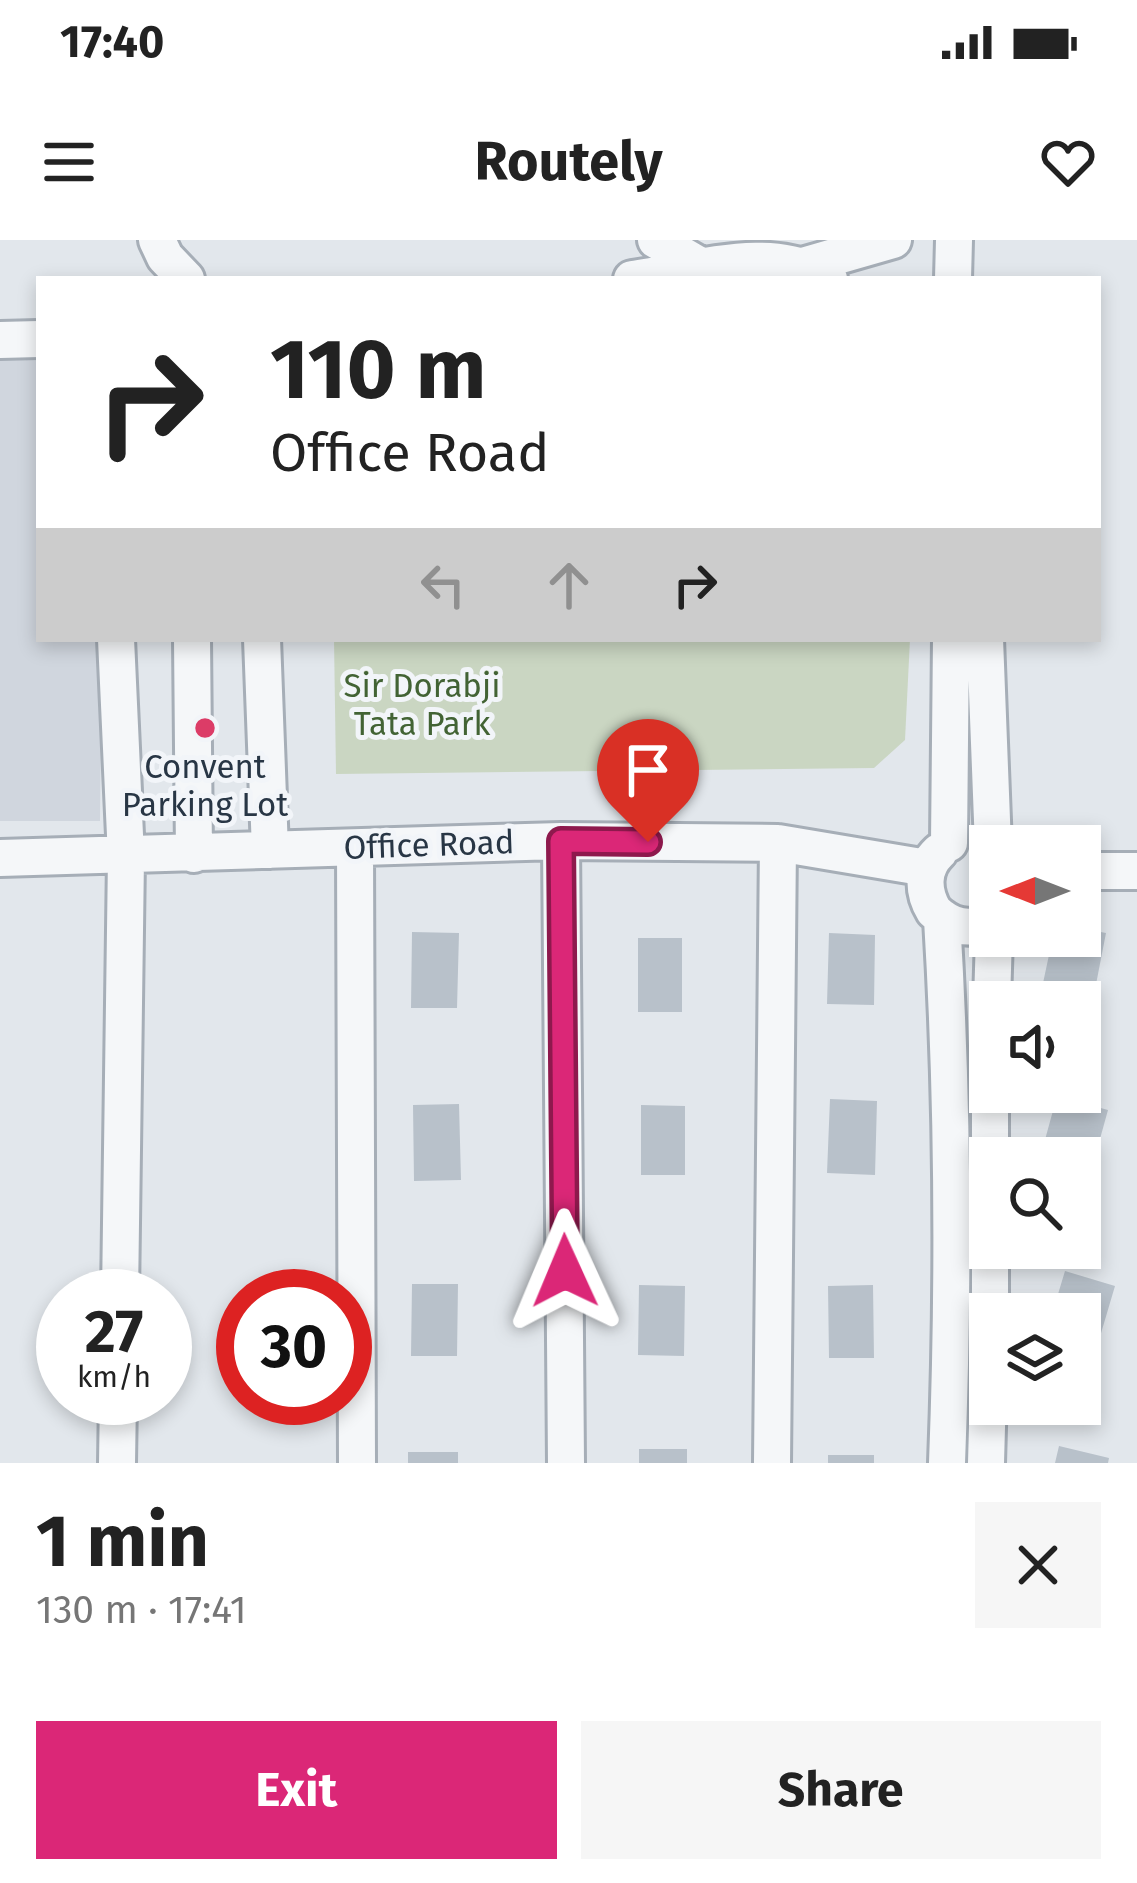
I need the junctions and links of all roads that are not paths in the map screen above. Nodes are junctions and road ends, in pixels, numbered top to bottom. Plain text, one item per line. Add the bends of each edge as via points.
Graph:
1 (147, 240) edge
2 (157, 240) edge
3 (656, 240) edge
4 (893, 240) edge
5 (954, 240) edge
6 (976, 240) edge
7 (699, 265) junction
8 (817, 272) edge
9 (145, 276) edge
10 (183, 276) edge
11 (646, 276) edge
12 (953, 276) edge
13 (976, 276) edge
14 (36, 339) edge
15 (0, 340) edge
16 (116, 642) edge
17 (192, 642) edge
18 (262, 642) edge
19 (951, 642) edge
20 (985, 642) edge
21 (992, 825) edge
22 (561, 841) junction
23 (969, 842) edge
24 (778, 843) junction
25 (355, 848) junction
26 (270, 850) junction
27 (194, 854) junction
28 (938, 856) junction
29 (126, 857) junction
30 (0, 858) edge
31 (1137, 871) edge
32 (1101, 872) edge
33 (942, 919) junction
34 (969, 928) edge
35 (120, 1269) edge
36 (118, 1425) edge
37 (987, 1425) edge
38 (117, 1463) edge
39 (358, 1463) edge
40 (566, 1463) edge
41 (772, 1463) edge
42 (947, 1463) edge
43 (986, 1463) edge

1 - 9 street
2 - 10 street
3 - 7 street
4 - 8 street
5 - 12 street
6 - 13 street
7 - 8 street
7 - 11 street
14 - 15 street
16 - 29 street
17 - 27 street
18 - 26 street
19 - 28 street
20 - 21 street
22 - 24 street, Office Road
22 - 25 street, Office Road
22 - 40 street
23 - 28 street, Office Road
24 - 28 street, Office Road
24 - 41 street
25 - 26 street, Office Road
25 - 39 street
26 - 27 street, Office Road
27 - 29 street, Office Road
28 - 33 street via 928,901
29 - 30 street, Office Road
29 - 35 street
31 - 32 street
33 - 34 street
33 - 42 street via 954,1279
36 - 38 street
37 - 43 street

